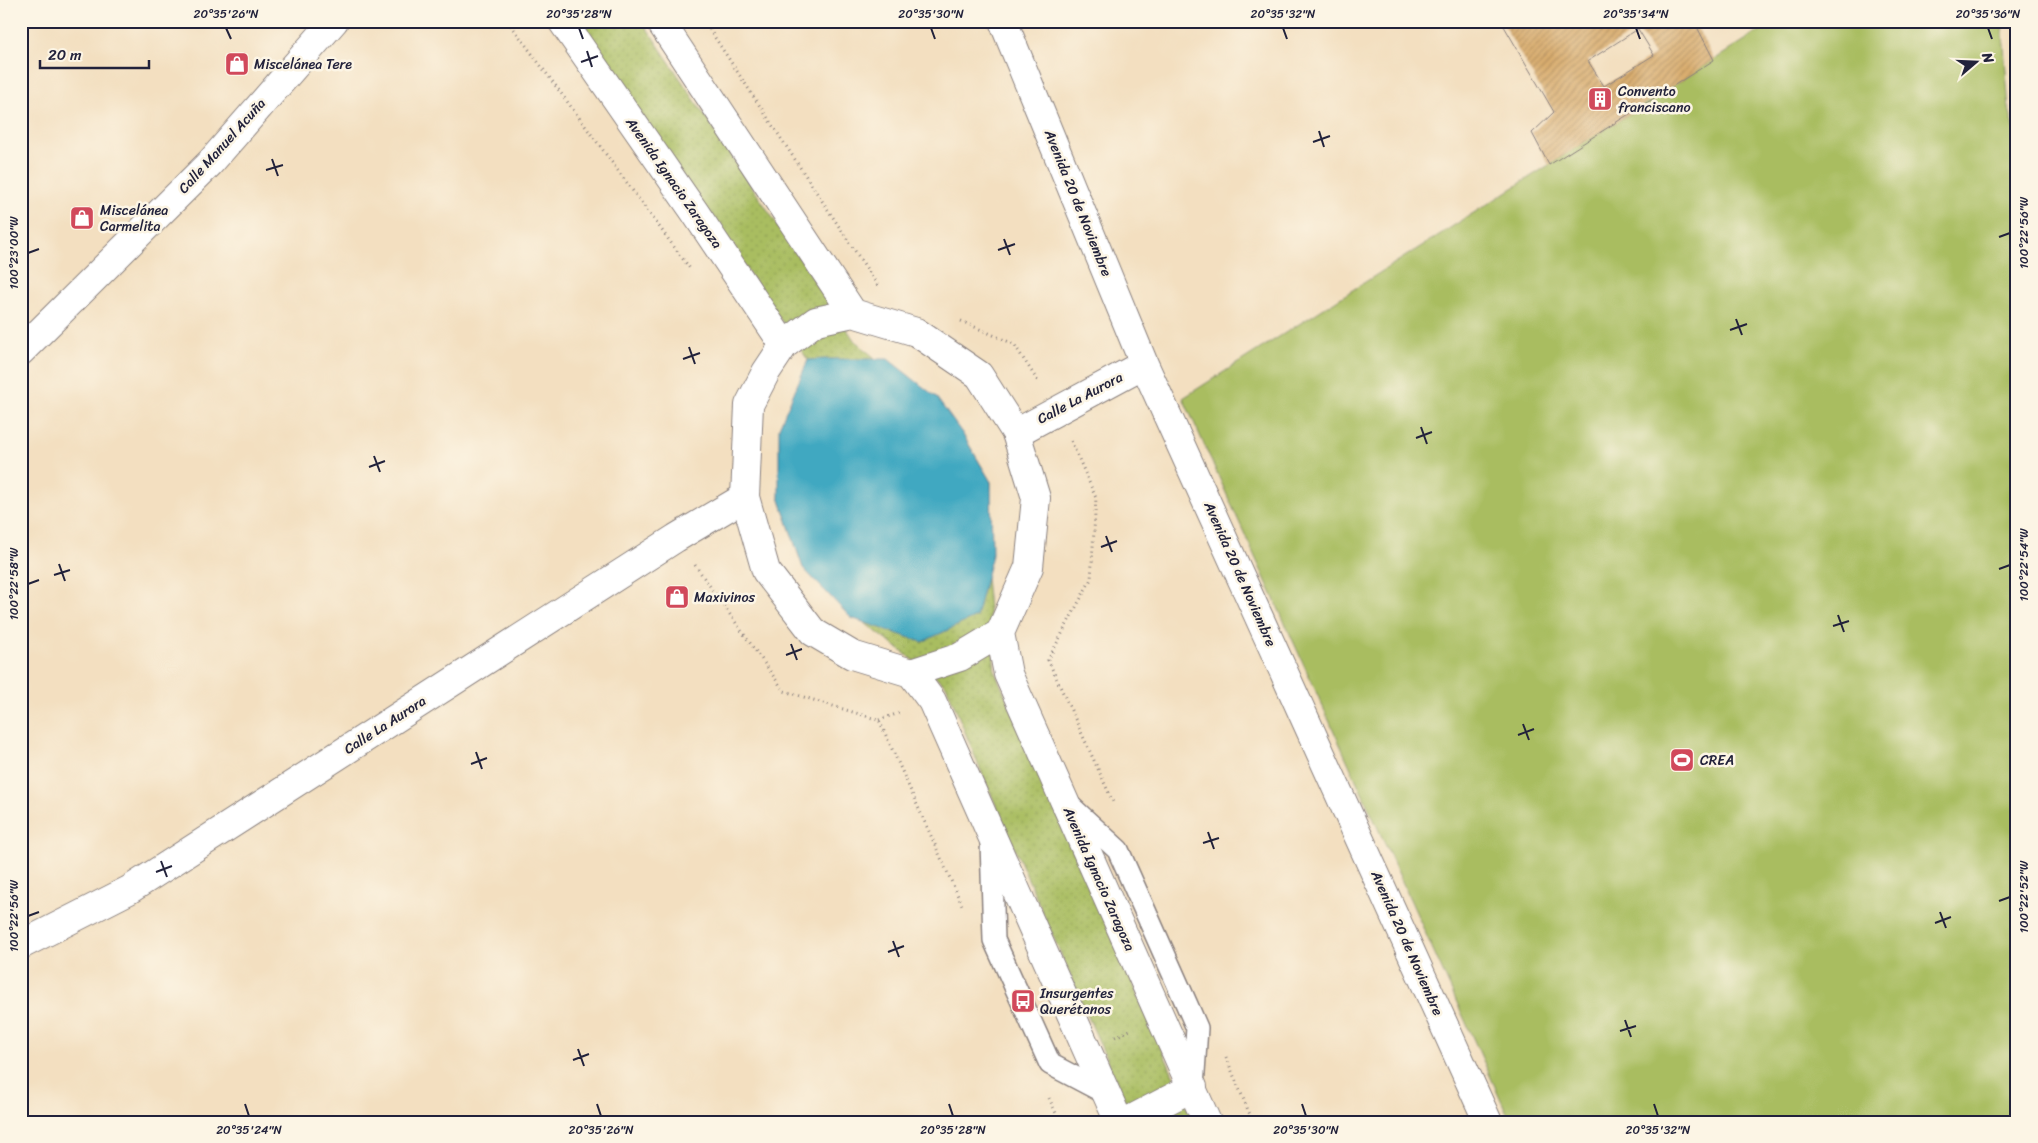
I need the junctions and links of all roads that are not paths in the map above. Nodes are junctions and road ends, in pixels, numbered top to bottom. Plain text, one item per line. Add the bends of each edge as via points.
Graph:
1 (334, 21) edge
2 (562, 21) edge
3 (660, 21) edge
4 (1003, 21) edge
5 (853, 313) junction
6 (784, 345) junction
7 (21, 351) edge
8 (1144, 364) junction
9 (1016, 433) junction
10 (745, 497) junction
11 (1000, 633) junction
12 (911, 673) junction
13 (1064, 800) junction
14 (991, 833) junction
15 (21, 946) edge
16 (1193, 1087) junction
17 (1107, 1094) junction
18 (1119, 1122) edge
19 (1126, 1122) edge
20 (1207, 1122) edge
21 (1488, 1122) edge

1 - 7 main road, Calle Manuel Acuña via 210,163
2 - 6 main road, Avenida Ignacio Zaragoza
3 - 5 main road
4 - 8 main road, Avenida 20 de Noviembre
5 - 6 main road via 816,321
5 - 9 main road via 916,332 979,375
6 - 10 main road via 748,405
8 - 9 main road, Calle La Aurora
8 - 21 main road, Avenida 20 de Noviembre
9 - 11 main road via 1036,498 1029,566
10 - 12 main road via 766,570 813,632 852,655
10 - 15 main road, Calle La Aurora via 676,538 129,890
11 - 12 main road via 960,657
11 - 13 main road, Avenida Ignacio Zaragoza via 1008,674
12 - 14 main road via 932,701
13 - 16 main road, Avenida Ignacio Zaragoza
13 - 16 lane via 1118,850 1197,1028
14 - 17 main road
14 - 17 lane via 994,940 1050,1064
16 - 19 main road
16 - 20 main road, Avenida Ignacio Zaragoza
17 - 18 main road

